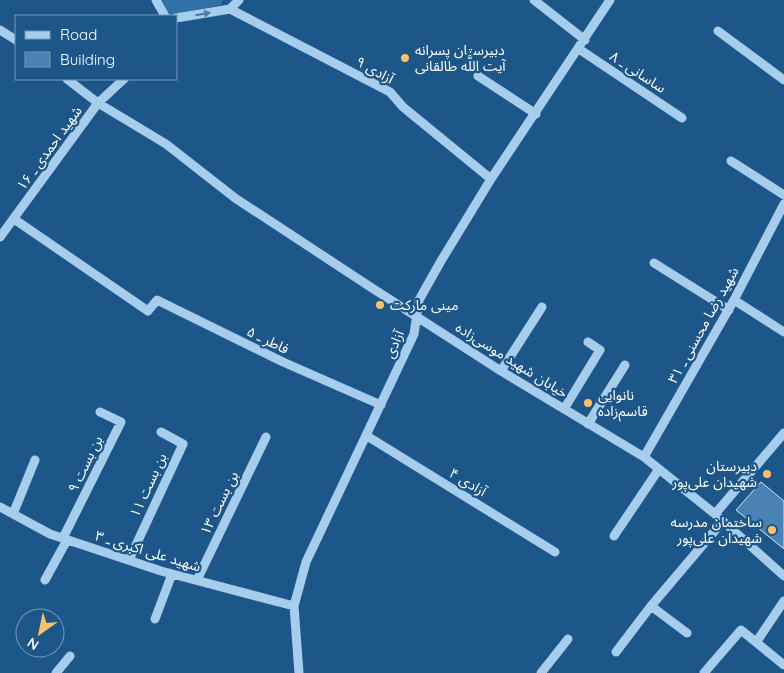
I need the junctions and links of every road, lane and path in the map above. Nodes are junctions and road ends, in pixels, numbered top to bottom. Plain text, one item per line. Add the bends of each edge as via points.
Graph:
1 (156, 0) edge
2 (239, 0) edge
3 (534, 0) edge
4 (610, 0) edge
5 (230, 9) junction
6 (164, 15) edge
7 (178, 18) edge
8 (0, 30) edge
9 (718, 32) dead end
10 (15, 39) edge
11 (585, 40) junction
12 (579, 49) junction
13 (478, 76) dead end
14 (68, 80) edge
15 (123, 80) edge
16 (784, 80) edge
17 (98, 103) junction
18 (536, 114) junction
19 (682, 118) dead end
20 (731, 160) dead end
21 (491, 179) junction
22 (784, 195) edge
23 (784, 204) edge
24 (14, 219) junction
25 (0, 237) edge
26 (654, 263) dead end
27 (734, 300) junction
28 (542, 307) dead end
29 (728, 310) junction
30 (418, 317) junction
31 (784, 332) edge
32 (588, 342) dead end
33 (625, 364) dead end
34 (501, 371) junction
35 (381, 405) junction
36 (564, 409) junction
37 (100, 412) dead end
38 (588, 424) junction
39 (161, 432) dead end
40 (784, 433) edge
41 (367, 436) junction
42 (266, 437) dead end
43 (644, 457) junction
44 (35, 460) dead end
45 (659, 469) junction
46 (0, 506) edge
47 (13, 514) junction
48 (715, 514) junction
49 (723, 522) junction
50 (614, 536) dead end
51 (65, 539) junction
52 (555, 552) dead end
53 (129, 560) junction
54 (172, 574) junction
55 (784, 576) edge
56 (45, 580) dead end
57 (197, 580) junction
58 (784, 601) edge
59 (294, 606) junction
60 (651, 606) junction
61 (155, 619) dead end
62 (687, 633) dead end
63 (568, 639) dead end
64 (757, 641) junction
65 (616, 652) dead end
66 (70, 656) dead end
67 (784, 666) edge
68 (707, 672) edge
69 (56, 673) edge
70 (299, 673) edge
71 (541, 673) edge
72 (780, 673) edge

1 - 6 street
2 - 5 street
3 - 11 street
4 - 11 street, آزادی
7 -> 5 street
5 - 21 street, آزادی ۹ via 390,92 403,107
8 - 10 street
9 - 16 street
11 - 12 street, آزادی
12 - 18 street, آزادی
12 - 19 street, ساسانی ـ ۸
13 - 18 street
14 - 17 street, خیابان شهید موسی‌زاده
15 - 17 street, شهید احمدی ـ ۱۶
17 - 24 street, شهید احمدی ـ ۱۶
17 - 30 street, خیابان شهید موسی‌زاده via 166,144 235,198
18 - 21 street, آزادی
20 - 22 street
21 - 30 street, آزادی via 419,300
23 - 27 street, شهید رضا محسنی ـ ۳۱
24 - 25 street, شهید احمدی ـ ۱۶
24 - 35 street, فاطر ـ ۵ via 148,311 157,300 283,362
26 - 29 street
27 - 29 street, شهید رضا محسنی ـ ۳۱
27 - 31 street
28 - 34 street
29 - 43 street, شهید رضا محسنی ـ ۳۱
30 - 34 street, خیابان شهید موسی‌زاده
30 - 35 street, آزادی via 414,334
32 - 36 street via 600,350
33 - 38 street
34 - 36 street, خیابان شهید موسی‌زاده
35 - 41 street, آزادی
36 - 38 street, خیابان شهید موسی‌زاده
37 - 51 street, بن بست ۹ via 121,422
38 - 43 street, خیابان شهید موسی‌زاده
39 - 53 street, بن بست ۱۱ via 183,444
40 - 48 street
41 - 52 street, آزادی ۴
41 - 59 street, آزادی via 306,562
42 - 57 street, بن بست ۱۳
43 - 45 street, خیابان شهید موسی‌زاده
44 - 47 street
45 - 48 street, خیابان شهید موسی‌زاده
45 - 50 street
46 - 47 street, شهید علی اکبری ـ ۳
47 - 51 street, شهید علی اکبری ـ ۳
48 - 49 street, خیابان شهید موسی‌زاده
49 - 55 street, خیابان شهید موسی‌زاده
49 - 60 street
51 - 53 street, شهید علی اکبری ـ ۳
51 - 56 street
53 - 54 street, شهید علی اکبری ـ ۳
54 - 57 street, شهید علی اکبری ـ ۳
54 - 61 street
57 - 59 street, شهید علی اکبری ـ ۳
58 - 64 street
59 - 70 street, آزادی
60 - 62 street
60 - 65 street
63 - 71 street
64 - 67 street
64 - 68 street via 741,630
66 - 69 street
67 - 72 street

